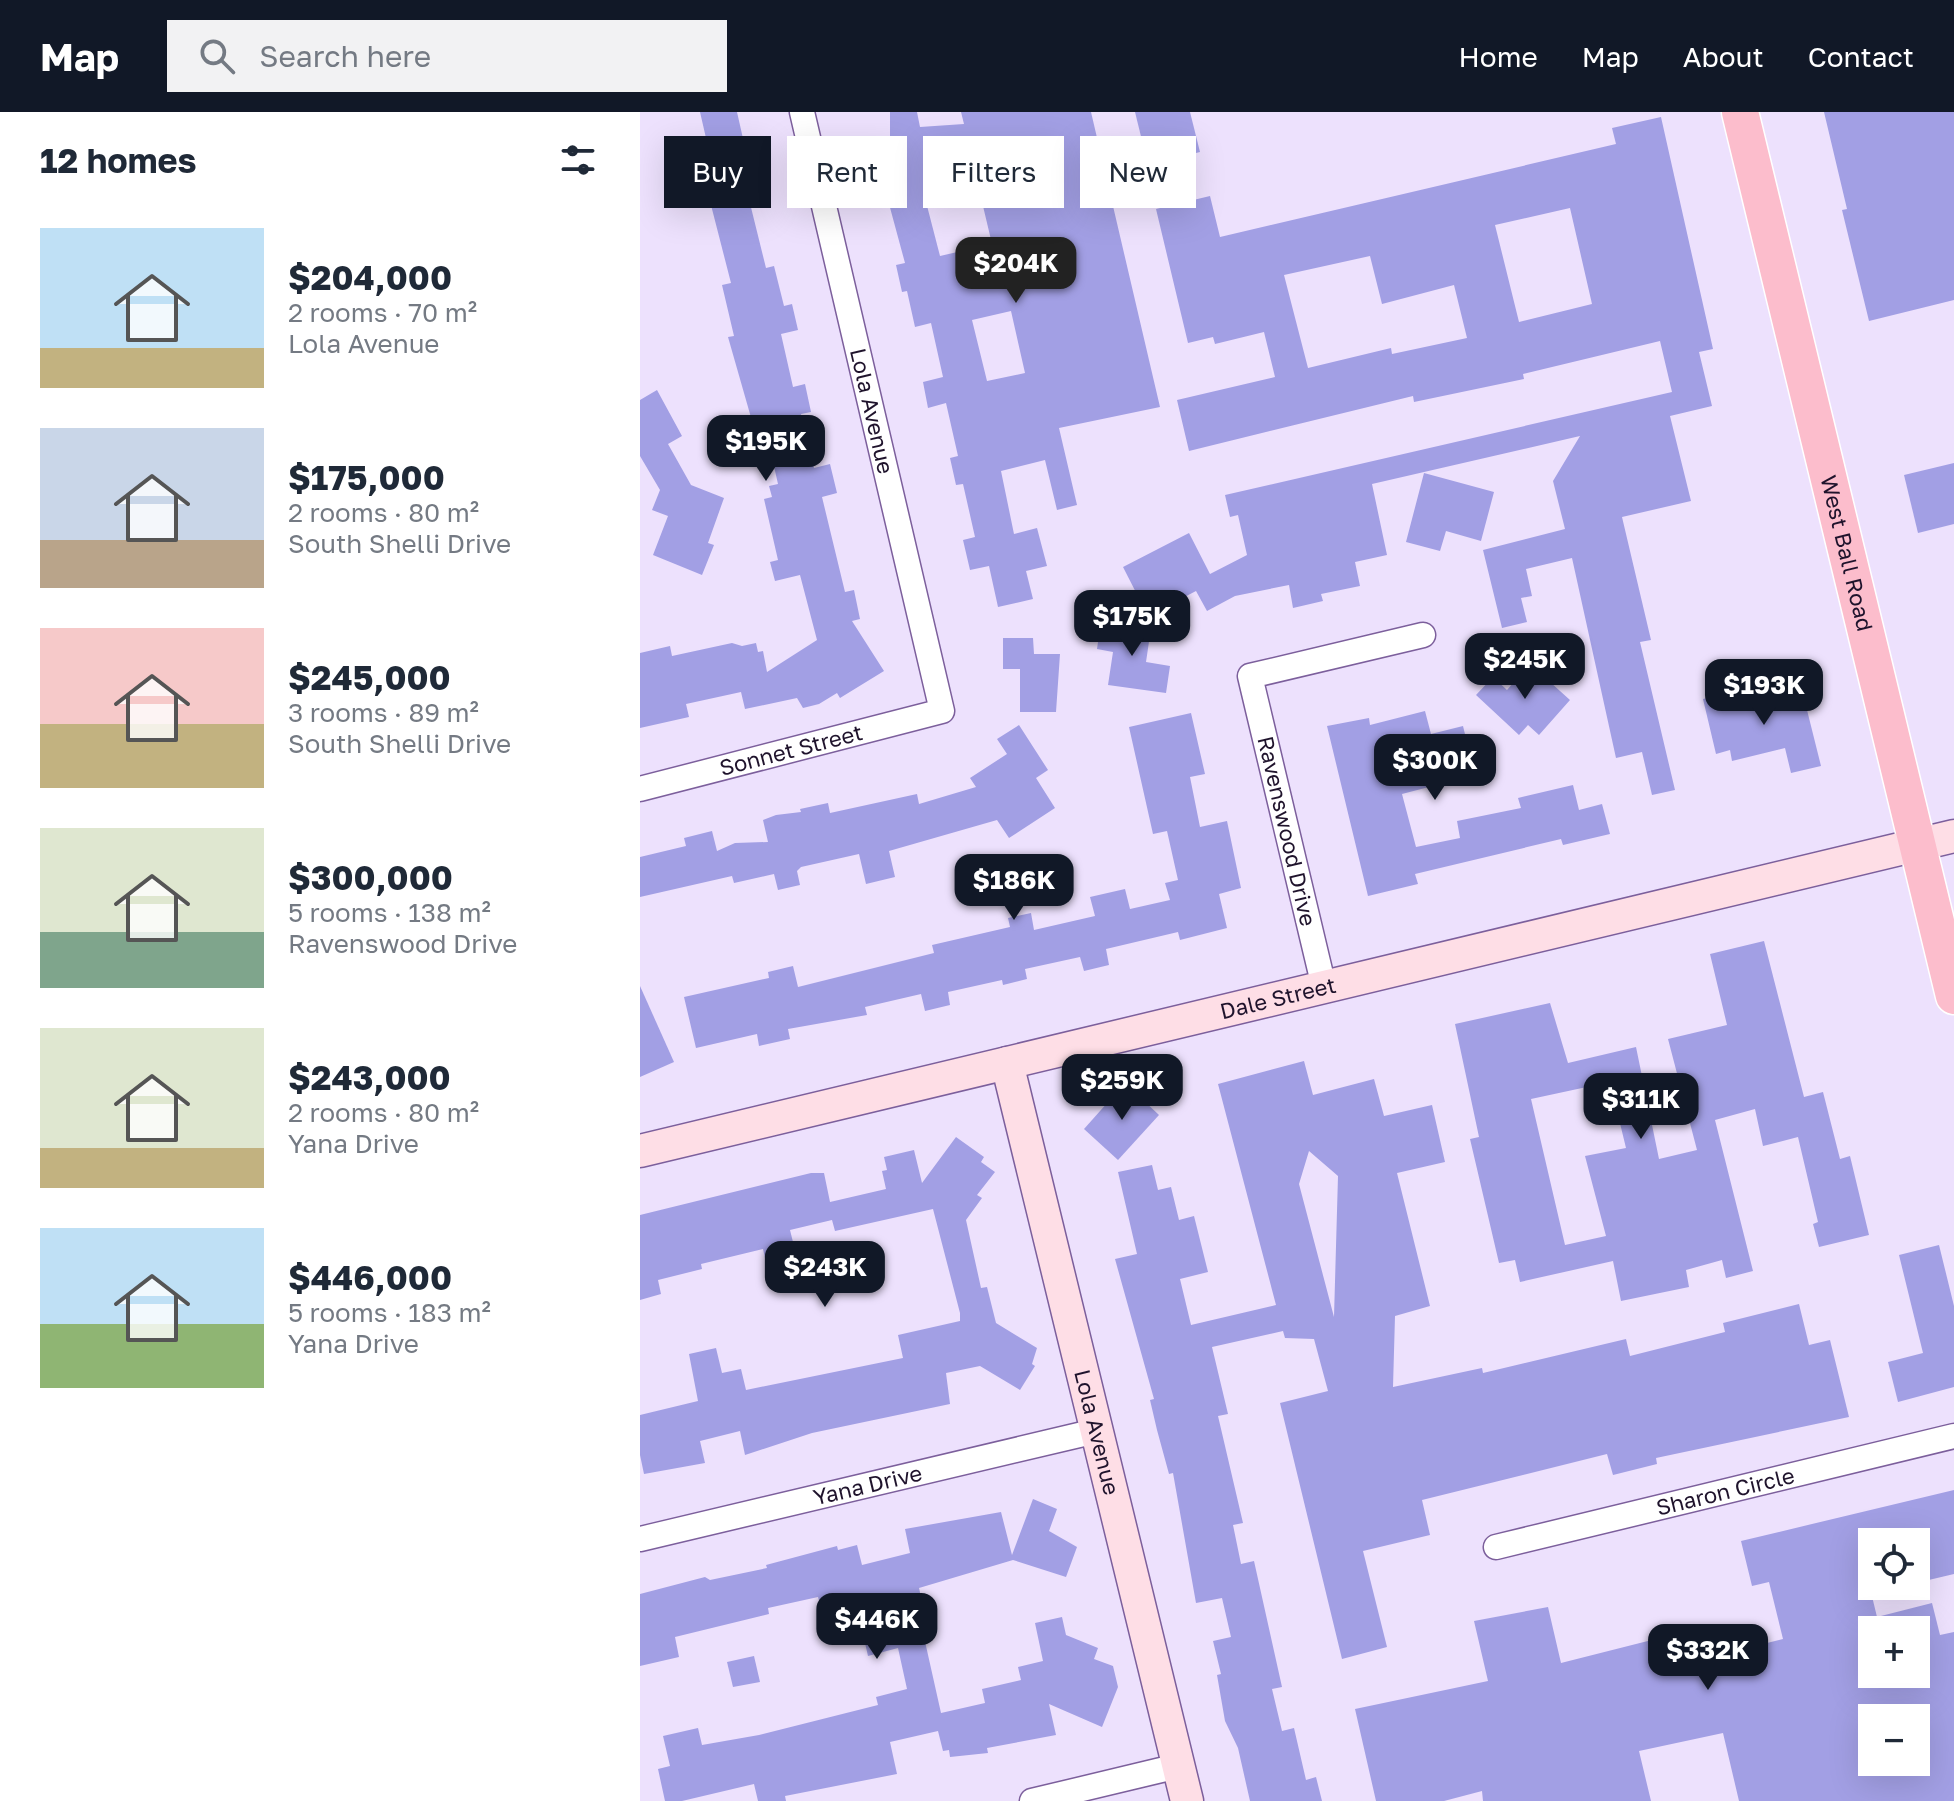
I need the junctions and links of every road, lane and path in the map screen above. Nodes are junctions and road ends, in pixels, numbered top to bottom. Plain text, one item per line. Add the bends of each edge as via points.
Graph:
1 (802, 112) edge
2 (1740, 112) edge
3 (1423, 635) dead end
4 (942, 711) joint
5 (640, 789) edge
6 (1954, 836) edge
7 (1917, 845) junction
8 (1324, 987) junction
9 (1954, 996) edge
10 (1007, 1063) junction
11 (640, 1151) edge
12 (1096, 1431) junction
13 (1954, 1436) edge
14 (640, 1539) edge
15 (1496, 1547) dead end
16 (1178, 1766) junction
17 (1032, 1801) edge
18 (1187, 1801) edge

1 - 4 street, Lola Avenue
2 - 7 main road, West Ball Road
3 - 8 street, Ravenswood Drive via 1250,676
4 - 5 street, Sonnet Street
6 - 7 street, Dale Street
7 - 8 street, Dale Street
7 - 9 main road, West Ball Road
8 - 10 street, Dale Street
10 - 11 street, Dale Street
10 - 12 street, Lola Avenue
12 - 14 street, Yana Drive
12 - 16 street, Lola Avenue
13 - 15 street, Sharon Circle
16 - 17 street
16 - 18 street, Lola Avenue

